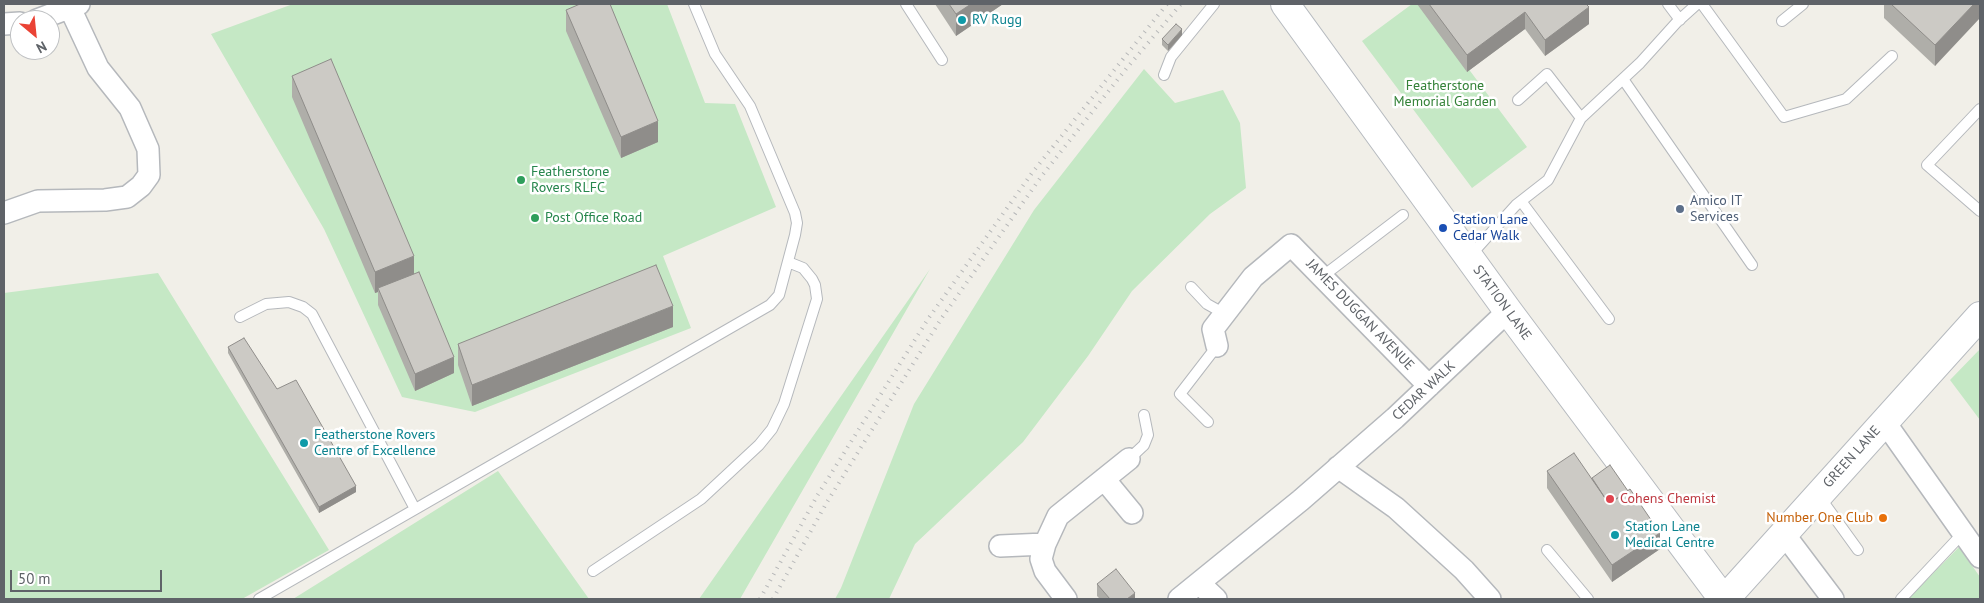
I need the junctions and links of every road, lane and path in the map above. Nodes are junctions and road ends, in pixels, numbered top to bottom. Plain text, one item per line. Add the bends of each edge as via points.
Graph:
1 (694, 4) edge
2 (906, 4) edge
3 (1214, 4) edge
4 (1285, 4) edge
5 (1668, 4) edge
6 (1697, 4) edge
7 (1702, 4) edge
8 (1802, 4) edge
9 (74, 6) edge
10 (60, 11) edge
11 (1680, 20) junction
12 (1782, 21) dead end
13 (1892, 56) dead end
14 (942, 60) dead end
15 (1164, 75) dead end
16 (1623, 78) junction
17 (1518, 100) dead end
18 (1980, 109) edge
19 (1581, 118) junction
20 (1521, 201) junction
21 (1980, 211) edge
22 (4, 213) edge
23 (1403, 215) dead end
24 (1469, 257) junction
25 (788, 262) junction
26 (1752, 265) dead end
27 (1322, 276) junction
28 (1190, 287) dead end
29 (1508, 312) junction
30 (1225, 314) junction
31 (1980, 316) edge
32 (240, 317) dead end
33 (1609, 320) dead end
34 (1217, 346) joint
35 (1429, 386) junction
36 (1144, 415) dead end
37 (1884, 421) junction
38 (1208, 422) dead end
39 (1129, 459) joint
40 (1338, 468) junction
41 (1104, 479) junction
42 (1818, 495) junction
43 (415, 509) junction
44 (1132, 513) dead end
45 (1963, 533) junction
46 (1784, 534) junction
47 (1045, 544) junction
48 (1000, 546) dead end
49 (1547, 550) dead end
50 (1858, 550) dead end
51 (1980, 557) edge
52 (593, 572) dead end
53 (1199, 583) junction
54 (1478, 595) edge
55 (1730, 597) edge
56 (259, 599) edge
57 (1066, 599) edge
58 (1179, 599) edge
59 (1216, 599) edge
60 (1588, 599) edge
61 (1833, 599) edge
62 (1901, 599) edge

1 - 25 lane via 715,54 750,106 795,213 797,223
2 - 14 lane
3 - 15 lane via 1171,57
4 - 24 main road, STATION LANE
5 - 11 lane
6 - 11 lane
7 - 13 lane via 1784,117 1846,99
8 - 12 lane
9 - 10 street
9 - 22 street via 98,68 130,108 148,149 149,175 127,197 38,201
11 - 16 lane
16 - 19 lane
16 - 26 lane
17 - 19 lane via 1547,74
18 - 21 lane via 1928,165
19 - 20 lane via 1548,180
20 - 24 lane
20 - 33 lane
23 - 27 lane
24 - 29 main road, STATION LANE
25 - 43 lane via 779,295 770,305
25 - 52 lane via 803,268 812,279 817,298 784,404 772,429 702,499
27 - 30 street, JAMES DUGGAN AVENUE via 1291,245 1253,276
27 - 35 street, JAMES DUGGAN AVENUE
28 - 30 lane via 1207,304
29 - 35 street, CEDAR WALK
29 - 55 main road, STATION LANE
30 - 34 street via 1214,329
31 - 37 main road, GREEN LANE
32 - 43 lane via 266,304 289,302 312,314
34 - 38 lane via 1180,394
35 - 40 street, CEDAR WALK
36 - 39 lane via 1148,435 1144,445
37 - 42 main road, GREEN LANE
37 - 45 street
39 - 41 street
40 - 53 street, CEDAR WALK
40 - 54 street via 1396,508 1464,570
41 - 44 street
41 - 47 street via 1058,516
42 - 46 main road, GREEN LANE
42 - 50 lane
43 - 56 lane
45 - 51 street
45 - 62 lane
46 - 55 main road, GREEN LANE
46 - 61 street
47 - 48 street
47 - 57 street via 1041,559 1045,571
49 - 60 lane
53 - 58 street, CEDAR WALK
53 - 59 street

